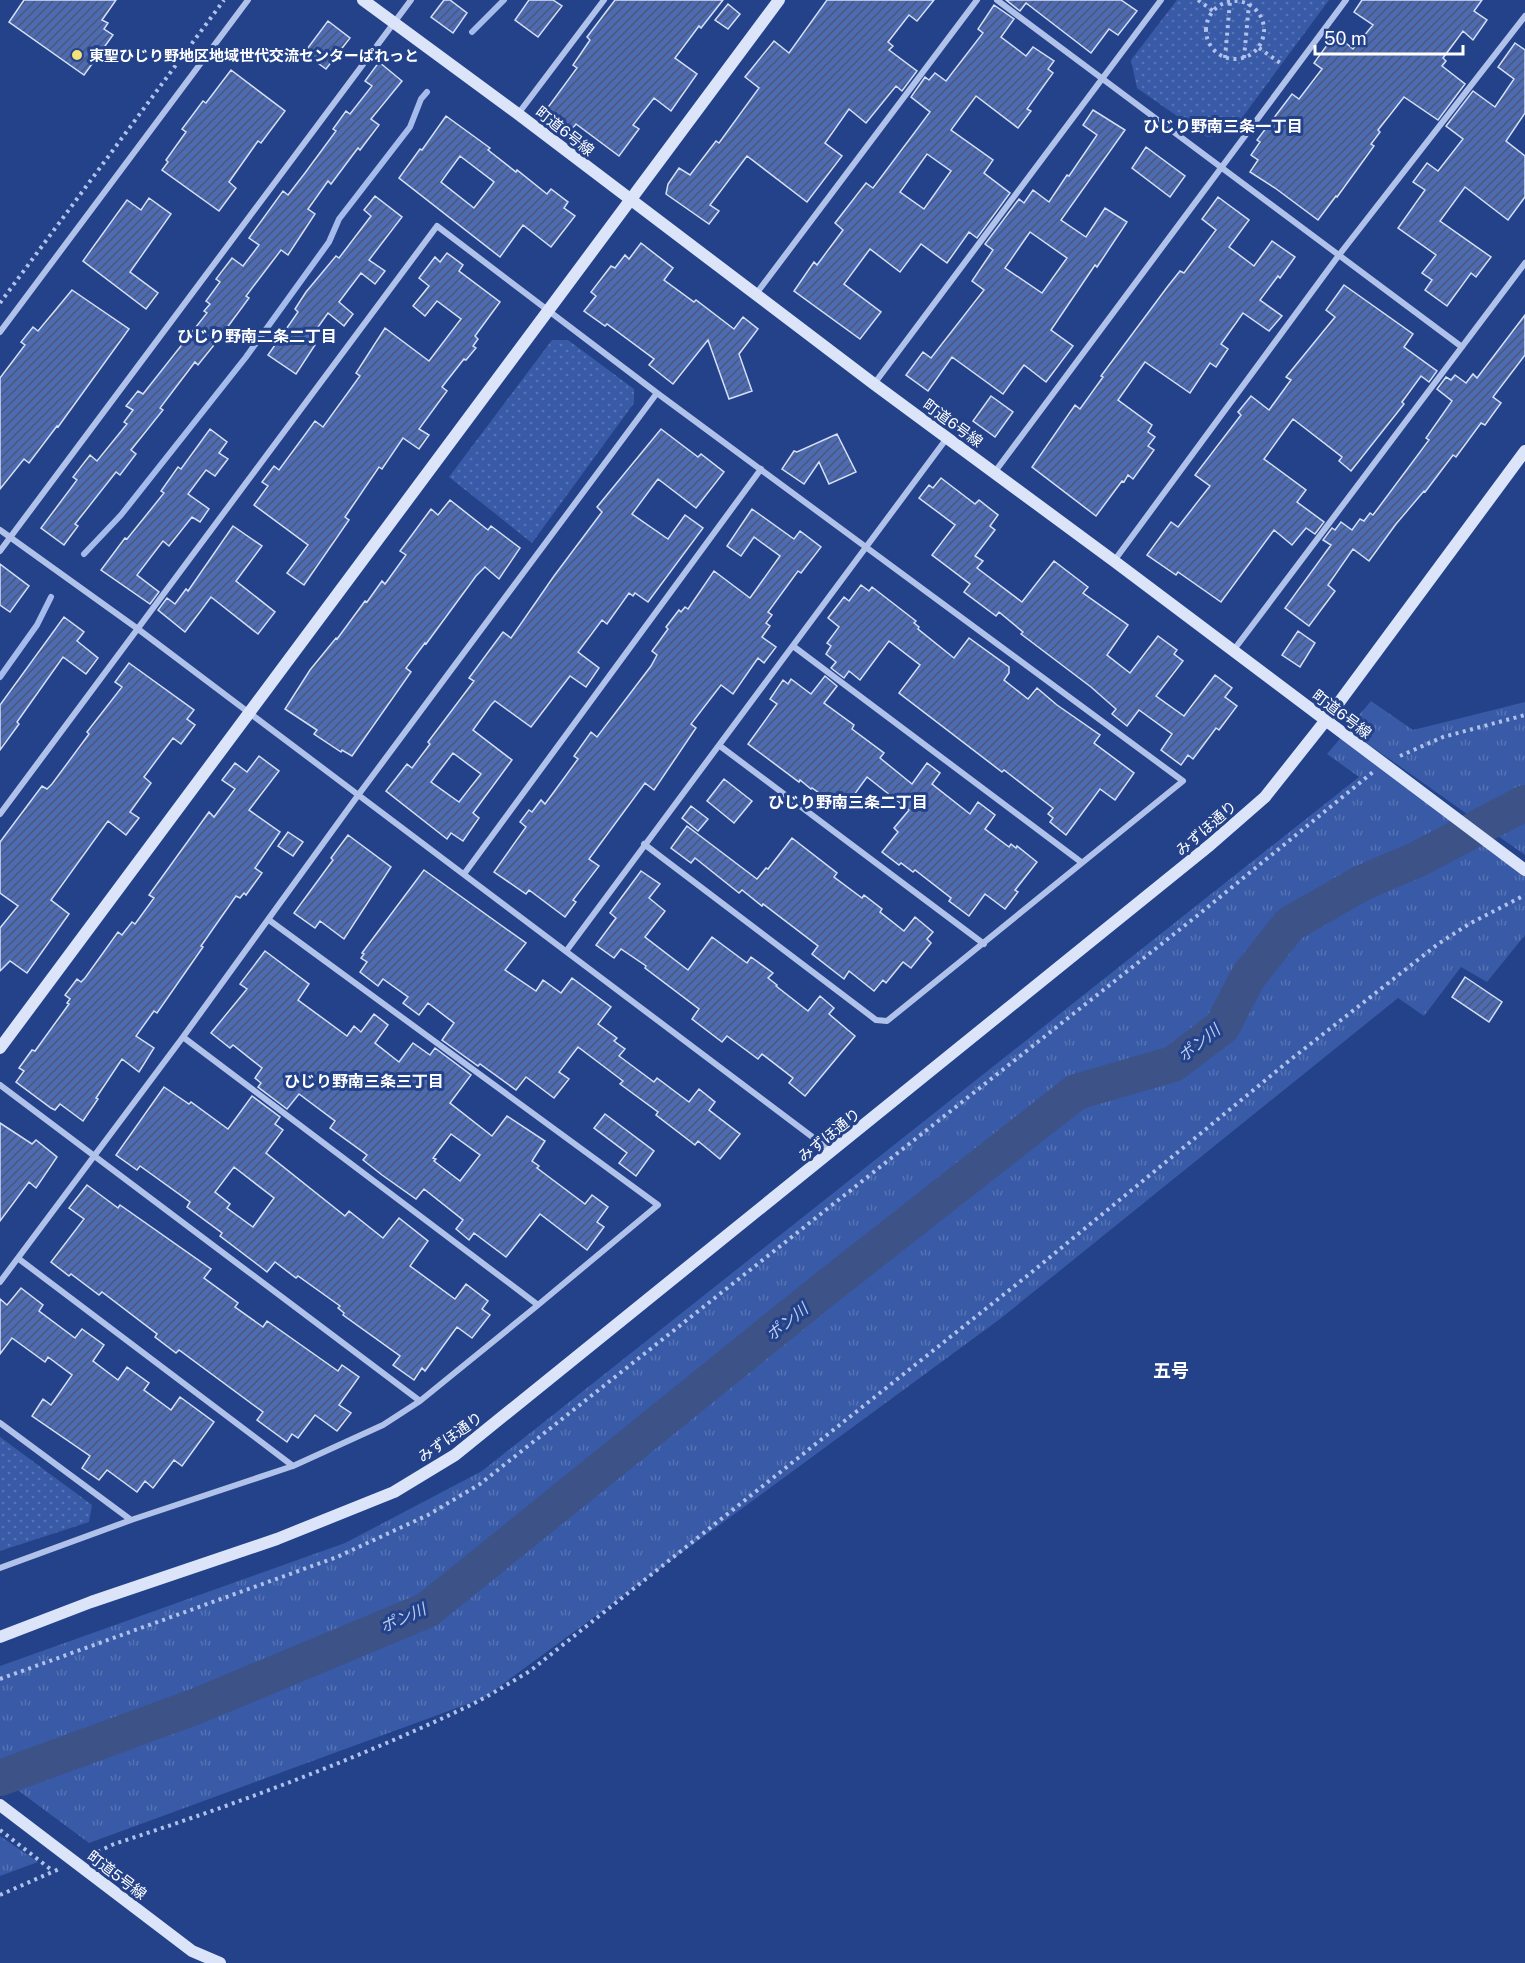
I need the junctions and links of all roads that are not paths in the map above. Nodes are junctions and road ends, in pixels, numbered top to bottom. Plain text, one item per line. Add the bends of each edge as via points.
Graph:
1 (248, 0) edge
2 (363, 0) edge
3 (411, 0) edge
4 (604, 0) edge
5 (779, 0) edge
6 (977, 0) edge
7 (997, 0) edge
8 (1161, 0) edge
9 (1347, 0) edge
10 (1525, 15) edge
11 (394, 23) junction
12 (1102, 79) junction
13 (518, 114) junction
14 (1221, 166) junction
15 (630, 200) junction
16 (1339, 255) junction
17 (1525, 263) edge
18 (756, 294) junction
19 (549, 310) junction
20 (0, 332) edge
21 (1462, 346) junction
22 (874, 384) junction
23 (657, 393) junction
24 (947, 438) junction
25 (1525, 452) edge
26 (761, 469) junction
27 (994, 473) junction
28 (0, 530) edge
29 (10, 537) junction
30 (868, 547) junction
31 (0, 551) edge
32 (1114, 561) junction
33 (138, 629) junction
34 (793, 646) junction
35 (1233, 651) junction
36 (249, 713) junction
37 (1326, 720) junction
38 (720, 746) junction
39 (359, 794) junction
40 (0, 814) edge
41 (644, 844) junction
42 (1081, 862) junction
43 (1525, 870) edge
44 (464, 874) junction
45 (269, 920) junction
46 (984, 944) junction
47 (567, 950) junction
48 (183, 1037) junction
49 (0, 1048) edge
50 (0, 1085) edge
51 (832, 1152) junction
52 (94, 1154) junction
53 (19, 1259) junction
54 (0, 1282) edge
55 (538, 1305) junction
56 (420, 1401) junction
57 (0, 1423) edge
58 (293, 1466) junction
59 (131, 1520) junction
60 (0, 1568) edge
61 (0, 1637) edge
62 (0, 1805) edge
63 (220, 1963) edge

1 - 20 street
2 - 11 street, 町道6号線
3 - 11 street
4 - 13 street
5 - 15 street
6 - 18 street
7 - 12 street
8 - 12 street
9 - 14 street
10 - 16 street
11 - 13 street, 町道6号線
11 - 29 street
12 - 14 street
12 - 22 street
13 - 15 street, 町道6号線
14 - 16 street
14 - 27 street
15 - 18 street, 町道6号線
15 - 19 street
16 - 21 street
16 - 32 street
17 - 21 street
18 - 22 street, 町道6号線
19 - 23 street
19 - 33 street via 437,226
19 - 36 street
21 - 35 street
22 - 24 street, 町道6号線
23 - 26 street
23 - 39 street
24 - 27 street, 町道6号線
24 - 30 street
25 - 37 street, みずほ通り
26 - 30 street
26 - 44 street
27 - 32 street, 町道6号線
28 - 29 street
29 - 31 street
29 - 33 street
30 - 34 street
30 - 42 street via 1183,781
32 - 35 street, 町道6号線
33 - 36 street
33 - 40 street
34 - 38 street
34 - 42 street
35 - 37 street, 町道6号線
36 - 39 street
36 - 49 street
37 - 43 street, 町道6号線
37 - 51 street, みずほ通り via 1265,796 1210,845
38 - 41 street
38 - 46 street
39 - 44 street
39 - 45 street
41 - 46 street via 876,1020 887,1021
41 - 47 street
42 - 46 street
44 - 47 street
45 - 48 street
45 - 55 street via 658,1205
47 - 51 street
48 - 52 street
48 - 55 street
50 - 52 street
51 - 61 street, みずほ通り via 455,1455 394,1492 277,1539
52 - 53 street
52 - 56 street
53 - 54 street
53 - 58 street
55 - 56 street
56 - 58 street via 383,1425
57 - 59 street
58 - 59 street
59 - 60 street
62 - 63 street, 町道5号線 via 192,1951

